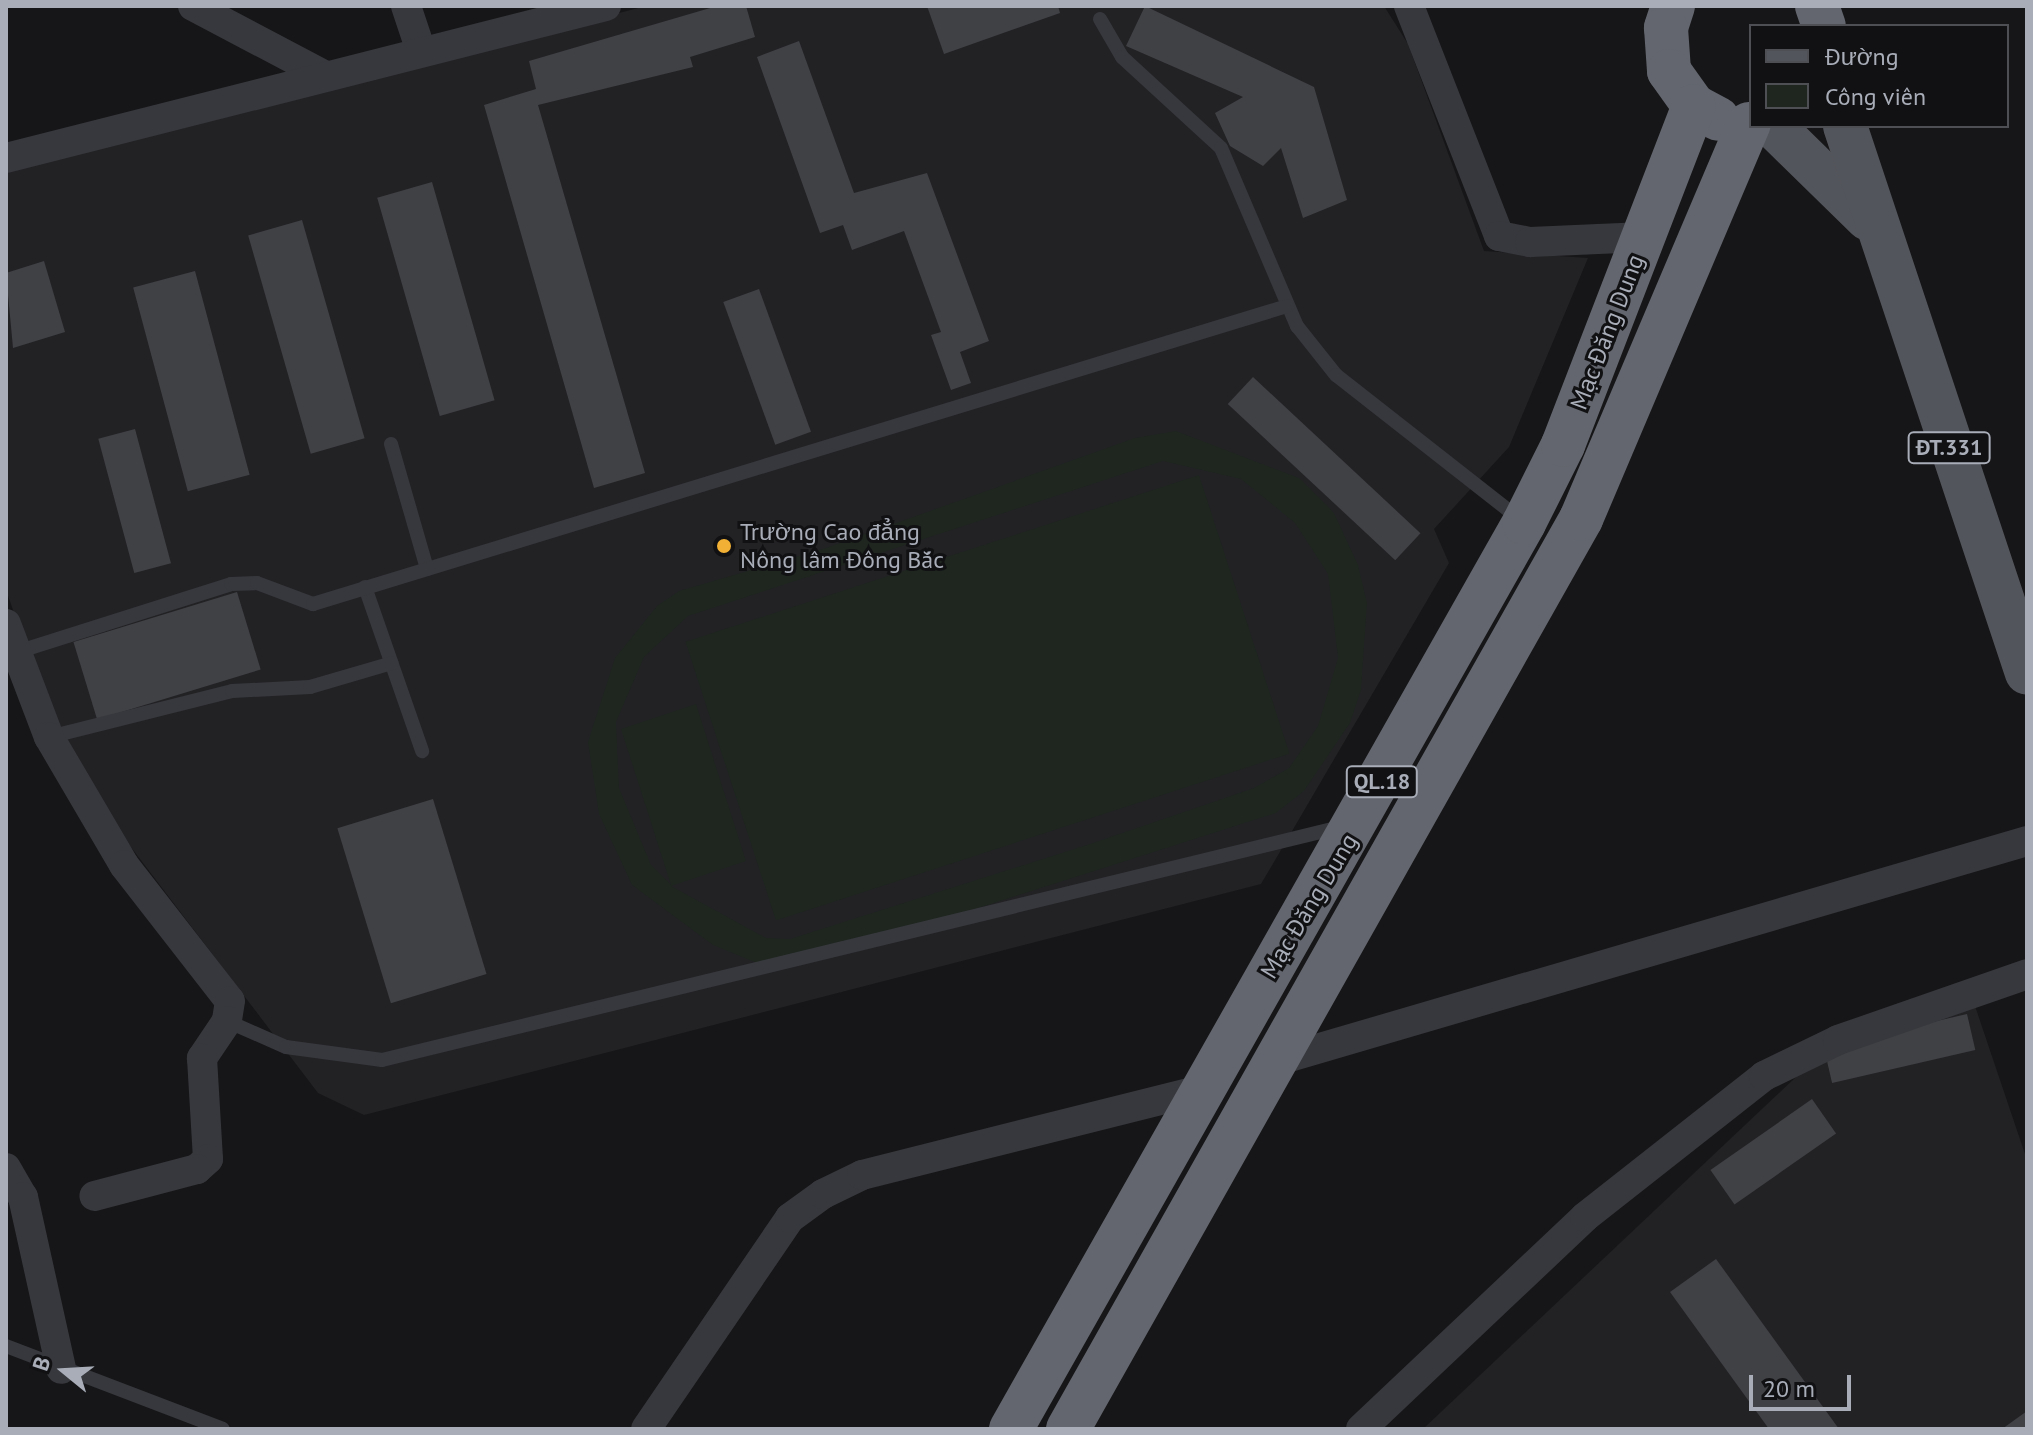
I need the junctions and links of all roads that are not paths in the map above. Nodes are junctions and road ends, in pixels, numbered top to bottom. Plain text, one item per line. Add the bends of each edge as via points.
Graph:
1 (193, 6) edge
2 (406, 6) edge
3 (606, 6) edge
4 (1409, 6) edge
5 (1673, 6) edge
6 (1100, 19) dead end
7 (421, 51) junction
8 (326, 76) junction
9 (1694, 106) junction
10 (1749, 122) edge
11 (1757, 128) edge
12 (1761, 128) edge
13 (1846, 128) edge
14 (6, 158) edge
15 (1872, 223) junction
16 (1644, 237) junction
17 (1287, 306) junction
18 (391, 444) dead end
19 (1524, 523) junction
20 (427, 569) junction
21 (365, 587) junction
22 (6, 624) edge
23 (17, 652) junction
24 (392, 663) junction
25 (2027, 673) edge
26 (49, 737) junction
27 (422, 751) dead end
28 (1358, 823) junction
29 (2027, 841) edge
30 (2027, 974) edge
31 (227, 1021) junction
32 (1279, 1060) junction
33 (1200, 1090) junction
34 (6, 1168) edge
35 (94, 1196) dead end
36 (6, 1346) edge
37 (61, 1369) junction
38 (223, 1429) edge
39 (646, 1429) edge
40 (1011, 1429) edge
41 (1068, 1429) edge
42 (1361, 1429) edge

1 - 8 street
2 - 7 street
3 - 7 street
4 - 16 street via 1485,215 1499,236 1530,242
5 - 9 highway via 1664,50 1679,90
6 - 17 lane via 1122,57 1221,148
7 - 8 street
8 - 14 street
9 - 10 highway
9 - 16 highway, Mạc Đăng Dung / QL.18
11 - 32 highway, Mạc Đăng Dung / QL.18 via 1581,519
12 - 15 main road, ĐT.331
13 - 15 main road, ĐT.331
15 - 25 main road, ĐT.331
16 - 19 highway, Mạc Đăng Dung / QL.18 via 1563,445
17 - 19 lane via 1336,375
17 - 20 lane
18 - 20 lane
19 - 28 highway, Mạc Đăng Dung / QL.18
20 - 21 lane
21 - 23 lane via 313,604 257,583 231,584
21 - 24 lane
22 - 23 street
23 - 26 street
24 - 26 lane via 298,690 232,691
24 - 27 lane
26 - 31 street via 124,865 230,1001
28 - 31 lane via 382,1060 286,1047
28 - 33 highway, Mạc Đăng Dung / QL.18
29 - 32 street
30 - 42 street via 1838,1040 1764,1076 1585,1217
31 - 35 street via 202,1058 208,1159 197,1169
32 - 41 highway, Mạc Đăng Dung / QL.18
33 - 39 street via 862,1175 823,1194 790,1218
33 - 40 highway, Mạc Đăng Dung / QL.18
34 - 37 street via 23,1197
36 - 37 lane
37 - 38 lane

